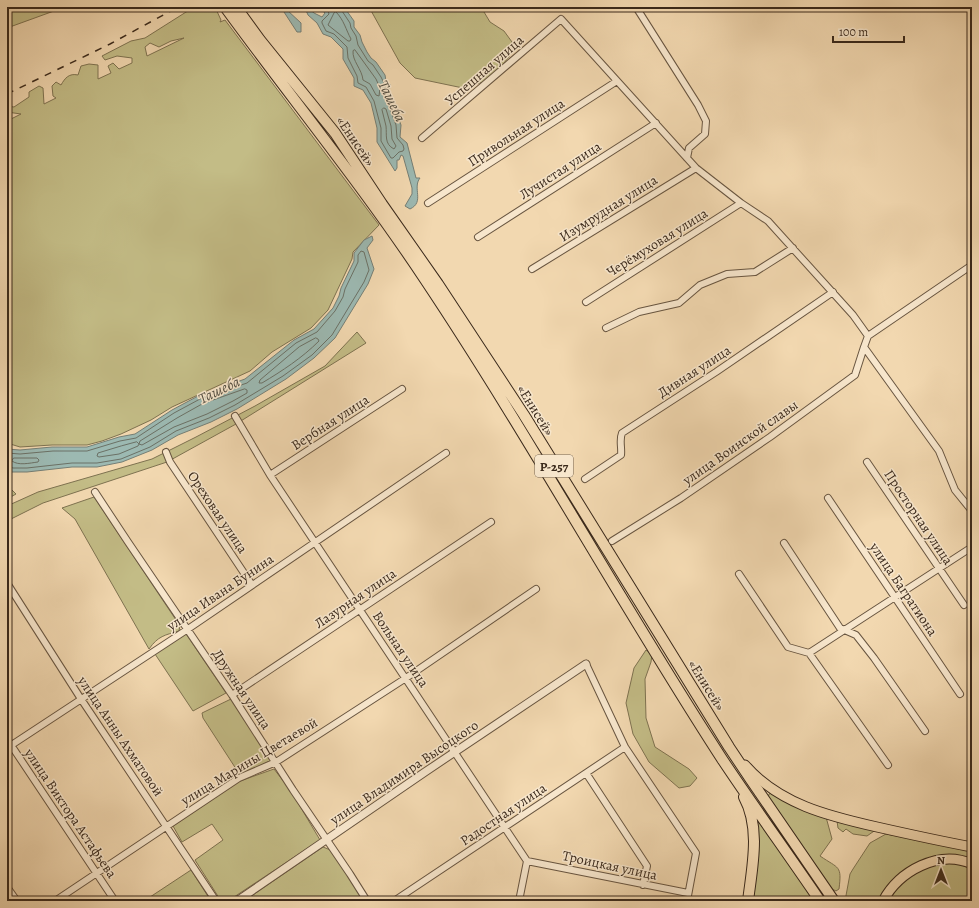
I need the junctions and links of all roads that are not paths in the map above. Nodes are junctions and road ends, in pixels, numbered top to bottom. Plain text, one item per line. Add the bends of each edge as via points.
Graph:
1 (225, 7) edge
2 (236, 7) edge
3 (636, 7) edge
4 (256, 42) junction
5 (617, 81) junction
6 (656, 123) junction
7 (422, 138) dead end
8 (687, 158) junction
9 (696, 168) junction
10 (428, 203) dead end
11 (741, 203) junction
12 (478, 237) dead end
13 (793, 248) junction
14 (972, 265) edge
15 (532, 269) dead end
16 (833, 292) junction
17 (586, 302) dead end
18 (606, 328) dead end
19 (868, 336) junction
20 (864, 347) junction
21 (402, 389) dead end
22 (235, 416) dead end
23 (166, 452) dead end
24 (446, 453) dead end
25 (867, 462) dead end
26 (270, 474) junction
27 (585, 479) dead end
28 (95, 492) dead end
29 (828, 498) dead end
30 (972, 511) edge
31 (491, 522) dead end
32 (316, 542) junction
33 (612, 542) dead end
34 (784, 543) dead end
35 (972, 547) edge
36 (939, 569) junction
37 (739, 574) dead end
38 (7, 583) edge
39 (252, 585) junction
40 (536, 589) dead end
41 (896, 598) junction
42 (964, 605) dead end
43 (360, 609) junction
44 (188, 629) junction
45 (845, 631) junction
46 (809, 653) junction
47 (586, 664) joint
48 (406, 678) junction
49 (960, 694) dead end
50 (232, 695) junction
51 (81, 699) junction
52 (925, 731) dead end
53 (7, 739) edge
54 (9, 747) edge
55 (625, 747) junction
56 (730, 747) junction
57 (455, 752) junction
58 (722, 759) junction
59 (276, 762) junction
60 (888, 765) dead end
61 (586, 773) junction
62 (166, 826) junction
63 (505, 827) junction
64 (327, 840) junction
65 (972, 847) edge
66 (527, 861) junction
67 (972, 864) edge
68 (96, 874) junction
69 (644, 884) junction
70 (7, 887) edge
71 (688, 893) junction
72 (17, 901) edge
73 (55, 901) edge
74 (115, 901) edge
75 (216, 901) edge
76 (237, 901) edge
77 (367, 901) edge
78 (394, 901) edge
79 (519, 901) edge
80 (687, 901) edge
81 (748, 901) edge
82 (820, 901) edge
83 (834, 901) edge
84 (883, 901) edge

1 - 4 highway, «Енисей» / Р-257
2 - 4 highway, «Енисей» / Р-257
3 - 8 street via 698,105 706,122 704,134 689,148
4 - 56 highway, «Енисей» / Р-257 via 335,133 438,284 524,416
4 - 58 highway, «Енисей» / Р-257 via 427,282 528,440
5 - 6 street
5 - 7 street, Успешная улица via 561,19
5 - 10 street, Привольная улица
6 - 8 street
6 - 12 street, Лучистая улица
8 - 9 street
9 - 11 street
9 - 15 street, Изумрудная улица
11 - 13 street via 768,221
11 - 17 street, Черёмуховая улица
13 - 16 street
13 - 18 street via 755,272 727,274 700,285 679,303 639,312
14 - 19 street
16 - 19 street
16 - 27 street, Дивная улица via 622,433 621,455
19 - 20 street, улица Воинской славы
20 - 30 street via 939,451 956,490
20 - 33 street, улица Воинской славы via 855,375 770,437
21 - 26 street, Вербная улица
22 - 26 street, Вольная улица
23 - 39 street, Ореховая улица via 170,462
24 - 32 street, улица Ивана Бунина
25 - 36 street, Просторная улица
26 - 32 street, Вольная улица
28 - 44 street, Дружная улица
29 - 41 street, улица Багратиона
31 - 43 street, Лазурная улица
32 - 39 street, улица Ивана Бунина
32 - 43 street, Вольная улица
34 - 45 street via 840,628
35 - 36 street
36 - 41 street
36 - 42 street, Просторная улица
37 - 46 street via 788,647
38 - 51 street, улица Анны Ахматовой
39 - 44 street, улица Ивана Бунина
40 - 48 street, улица Марины Цветаевой
41 - 45 street
41 - 49 street, улица Багратиона
43 - 48 street, Вольная улица
43 - 50 street, Лазурная улица
44 - 50 street, Дружная улица
44 - 51 street, улица Ивана Бунина
45 - 46 street
45 - 52 street via 856,635
46 - 60 street
47 - 55 street
47 - 57 street, улица Владимира Высоцкого
48 - 57 street, Вольная улица
48 - 59 street, улица Марины Цветаевой
50 - 59 street, Дружная улица
51 - 54 street, улица Ивана Бунина
51 - 62 street, улица Анны Ахматовой
53 - 54 street, улица Виктора Астафьева
54 - 68 street, улица Виктора Астафьева
55 - 61 street, Радостная улица
55 - 71 street via 696,853
56 - 65 main road via 771,790 812,810 840,819
56 - 83 highway, «Енисей» / Р-257
57 - 63 street, Вольная улица
57 - 64 street, улица Владимира Высоцкого
58 - 81 highway via 751,816 753,856
58 - 82 highway, «Енисей» / Р-257
59 - 62 street, улица Марины Цветаевой via 239,778
59 - 64 street, Дружная улица
61 - 63 street, Радостная улица
61 - 69 street via 647,866
62 - 68 street, улица Марины Цветаевой
62 - 75 street, улица Анны Ахматовой
63 - 66 street, Вольная улица
63 - 78 street, Радостная улица
64 - 76 street, улица Владимира Высоцкого
64 - 77 street, Дружная улица
66 - 69 street, Троицкая улица
66 - 79 street
67 - 84 main road via 944,860 920,866 899,880
68 - 73 street, улица Марины Цветаевой
68 - 74 street, улица Виктора Астафьева
69 - 71 street, Троицкая улица
70 - 72 street
71 - 80 street

